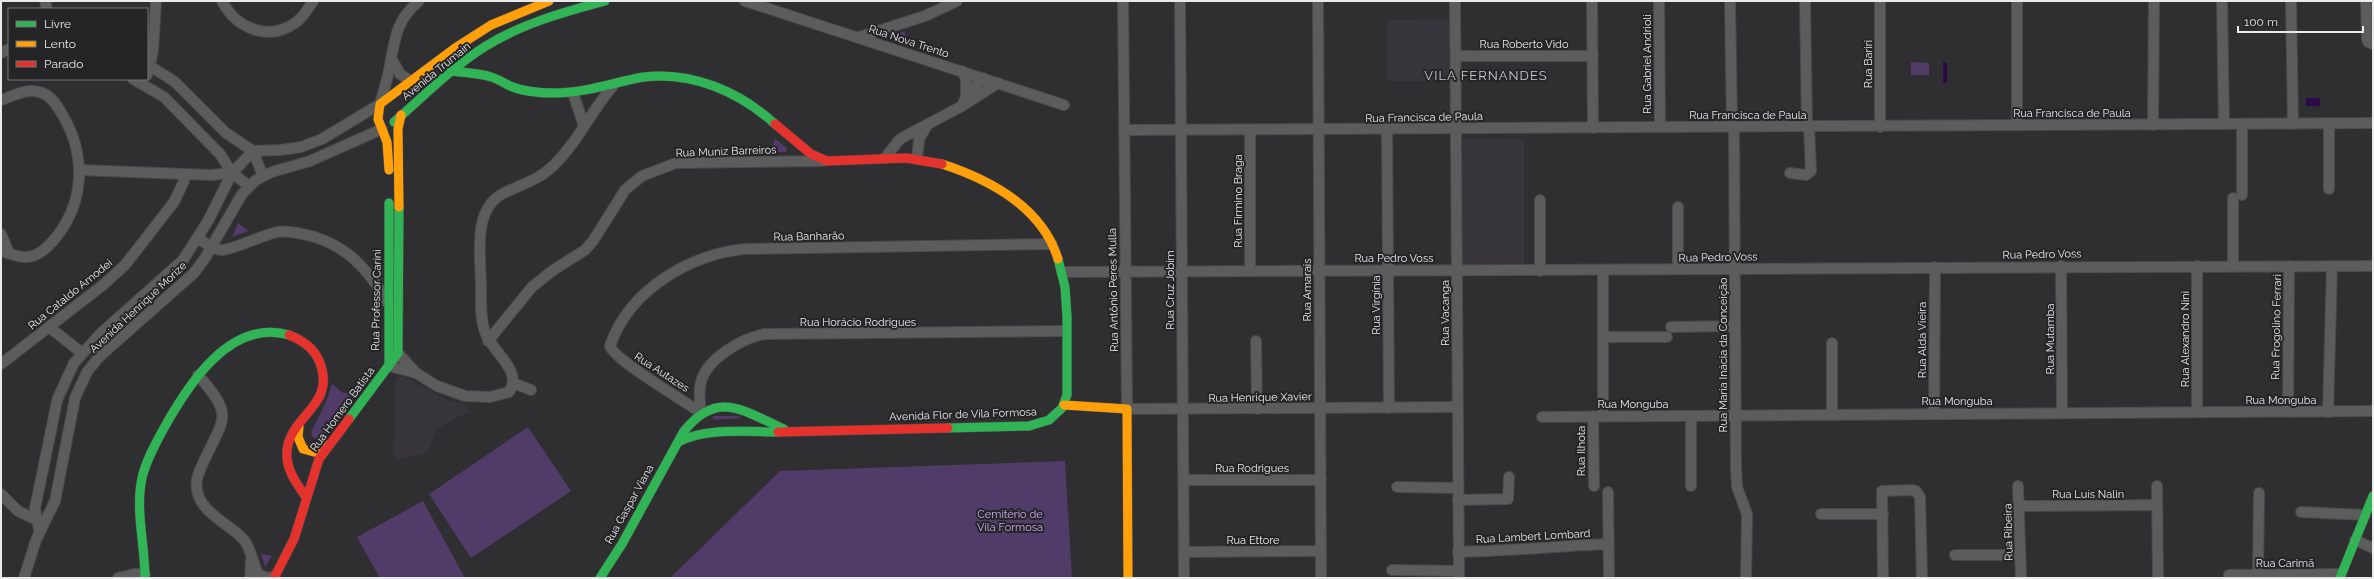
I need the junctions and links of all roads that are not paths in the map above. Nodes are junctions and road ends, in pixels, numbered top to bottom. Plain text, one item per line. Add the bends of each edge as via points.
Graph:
1 (156, 1) edge
2 (222, 1) edge
3 (313, 1) edge
4 (419, 1) edge
5 (549, 1) edge
6 (605, 1) edge
7 (746, 1) edge
8 (957, 1) edge
9 (1123, 1) edge
10 (1180, 1) edge
11 (1318, 1) edge
12 (1455, 1) edge
13 (1592, 1) edge
14 (1659, 1) edge
15 (1730, 1) edge
16 (1805, 1) edge
17 (1880, 1) edge
18 (2017, 1) edge
19 (2154, 1) edge
20 (2222, 1) edge
21 (2291, 1) edge
22 (2366, 1) edge
23 (859, 37) junction
24 (2373, 44) edge
25 (455, 48) junction
26 (1456, 56) junction
27 (1593, 56) junction
28 (391, 58) junction
29 (470, 58) junction
30 (149, 64) edge
31 (452, 71) junction
32 (962, 71) junction
33 (490, 76) junction
34 (983, 78) junction
35 (147, 80) edge
36 (411, 81) junction
37 (998, 82) junction
38 (613, 86) junction
39 (573, 93) junction
40 (1, 100) edge
41 (964, 101) junction
42 (380, 104) junction
43 (1064, 105) dead end
44 (401, 115) junction
45 (2373, 123) edge
46 (928, 124) junction
47 (2224, 124) junction
48 (2242, 124) junction
49 (2293, 124) junction
50 (2329, 124) junction
51 (2017, 125) junction
52 (2153, 125) junction
53 (584, 126) junction
54 (1880, 126) junction
55 (1660, 127) junction
56 (1733, 127) junction
57 (1808, 127) junction
58 (1593, 128) junction
59 (382, 129) junction
60 (1457, 129) junction
61 (1124, 130) junction
62 (1181, 130) junction
63 (1250, 130) junction
64 (1319, 130) junction
65 (1388, 130) junction
66 (253, 151) junction
67 (885, 158) junction
68 (917, 159) junction
69 (826, 161) junction
70 (80, 170) junction
71 (232, 173) junction
72 (1790, 173) dead end
73 (184, 174) junction
74 (263, 176) junction
75 (249, 186) junction
76 (2329, 189) dead end
77 (1540, 200) dead end
78 (1678, 208) dead end
79 (1, 234) edge
80 (198, 238) junction
81 (1052, 244) junction
82 (212, 248) junction
83 (5, 252) edge
84 (2062, 266) junction
85 (2197, 266) junction
86 (2233, 266) junction
87 (2289, 266) junction
88 (2332, 266) junction
89 (2373, 266) edge
90 (1935, 267) junction
91 (1678, 269) junction
92 (1735, 269) junction
93 (1319, 270) junction
94 (1388, 270) junction
95 (1603, 270) junction
96 (1250, 271) junction
97 (1457, 271) junction
98 (1540, 271) junction
99 (1062, 272) junction
100 (1124, 272) junction
101 (1182, 272) junction
102 (388, 304) junction
103 (399, 304) junction
104 (1735, 326) junction
105 (49, 327) junction
106 (1671, 327) dead end
107 (1066, 331) junction
108 (1603, 337) junction
109 (1667, 337) dead end
110 (1256, 341) dead end
111 (488, 342) junction
112 (1832, 343) dead end
113 (612, 350) joint
114 (82, 353) junction
115 (398, 353) junction
116 (1, 364) edge
117 (389, 366) junction
118 (416, 373) junction
119 (198, 375) junction
120 (513, 383) junction
121 (531, 390) dead end
122 (1064, 405) junction
123 (1457, 407) junction
124 (1389, 408) junction
125 (1127, 409) junction
126 (1257, 409) junction
127 (1320, 409) junction
128 (747, 410) junction
129 (1183, 410) junction
130 (2062, 412) junction
131 (2197, 412) junction
132 (2288, 412) junction
133 (2328, 412) junction
134 (2373, 412) edge
135 (701, 413) junction
136 (1934, 413) junction
137 (1832, 414) junction
138 (1736, 415) junction
139 (1598, 416) junction
140 (1691, 416) junction
141 (1542, 417) dead end
142 (299, 426) junction
143 (788, 431) junction
144 (732, 432) junction
145 (715, 433) junction
146 (678, 442) junction
147 (330, 444) junction
148 (1509, 477) dead end
149 (1184, 480) junction
150 (1321, 480) junction
151 (1594, 486) dead end
152 (1691, 486) dead end
153 (2018, 486) dead end
154 (2157, 486) dead end
155 (1397, 487) dead end
156 (1458, 488) junction
157 (1608, 492) dead end
158 (2259, 493) dead end
159 (1, 494) edge
160 (2373, 496) edge
161 (306, 497) junction
162 (1458, 500) junction
163 (2157, 505) junction
164 (2019, 506) junction
165 (2301, 512) dead end
166 (1821, 514) dead end
167 (1882, 514) junction
168 (2366, 515) junction
169 (40, 525) junction
170 (2355, 540) junction
171 (1609, 544) junction
172 (2373, 548) edge
173 (1321, 551) junction
174 (1184, 552) junction
175 (1458, 552) junction
176 (1955, 555) dead end
177 (2020, 555) junction
178 (251, 557) junction
179 (1392, 570) dead end
180 (1459, 574) edge
181 (2229, 575) dead end
182 (2258, 575) junction
183 (2341, 576) edge
184 (148, 577) edge
185 (275, 577) edge
186 (24, 578) edge
187 (118, 578) edge
188 (250, 578) edge
189 (600, 578) edge
190 (1128, 578) edge
191 (1184, 578) edge
192 (1321, 578) edge
193 (1609, 578) edge
194 (1746, 578) edge
195 (1883, 578) edge
196 (1922, 578) edge
197 (2021, 578) edge
198 (2158, 578) edge

1 - 30 street
2 - 3 street via 228,12 246,27 267,32 287,28 297,22
4 - 28 street via 399,27 391,48
5 - 25 street, Avenida Trumain via 491,25
6 - 29 street, Avenida Trumain via 557,14 508,34
7 - 23 street, Rua Nova Trento
8 - 23 street via 925,16
9 - 61 street, Rua Antônio Peres Mulla
10 - 62 street, Rua Cruz Jobim
11 - 64 street, Rua Amarais
12 - 26 street, Rua Vacanga
13 - 27 street
14 - 55 street, Rua Gabriel Andrioli
15 - 56 street, Rua Maria Inácia da Conceição
16 - 57 street
17 - 54 street, Rua Bariri
18 - 51 street
19 - 52 street
20 - 47 street
21 - 49 street
22 - 24 street via 2367,38 2368,42
23 - 32 street, Rua Nova Trento
25 - 29 street
25 - 36 street, Avenida Trumain
26 - 27 street, Rua Roberto Vido
26 - 60 street, Rua Vacanga
27 - 58 street
28 - 36 street via 400,74
28 - 42 street
29 - 31 street, Avenida Trumain
29 - 33 street
30 - 66 street via 175,82 226,134
31 - 33 street
31 - 44 street, Avenida Trumain
32 - 34 street, Rua Nova Trento
32 - 41 street via 966,79
33 - 39 street via 524,90
34 - 37 street, Rua Nova Trento
34 - 41 street
35 - 71 street via 220,154
36 - 42 street, Avenida Trumain
37 - 41 street
37 - 43 street, Rua Nova Trento
38 - 39 street
38 - 53 street
38 - 69 street via 656,77 684,78 704,83 732,93 757,109 806,150
39 - 53 street
40 - 70 street via 31,91 46,94 72,131
41 - 46 street
42 - 59 street, Rua Professor Carini via 377,118
42 - 66 street, Avenida Trumain via 322,139 301,147
44 - 59 street, Avenida Trumain
44 - 103 street, Rua Professor Carini via 398,129
45 - 50 street, Rua Francisca de Paula
46 - 67 street via 900,139
46 - 68 street via 919,139
47 - 48 street, Rua Francisca de Paula
47 - 52 street, Rua Francisca de Paula
48 - 49 street, Rua Francisca de Paula
48 - 86 street
49 - 50 street, Rua Francisca de Paula
50 - 76 street
51 - 52 street, Rua Francisca de Paula
51 - 54 street, Rua Francisca de Paula
53 - 111 street via 568,150 544,174 496,196 486,209 481,238 481,312
54 - 57 street, Rua Francisca de Paula
55 - 56 street, Rua Francisca de Paula
55 - 58 street, Rua Francisca de Paula
56 - 57 street, Rua Francisca de Paula
56 - 92 street, Rua Maria Inácia da Conceição
57 - 72 street via 1811,171 1806,174
58 - 60 street, Rua Francisca de Paula
59 - 74 street, Avenida Trumain via 310,160
59 - 102 street, Rua Professor Carini via 390,154
60 - 65 street, Rua Francisca de Paula
60 - 97 street, Rua Vacanga
61 - 62 street, Rua Francisca de Paula
61 - 100 street, Rua Antônio Peres Mulla
62 - 63 street, Rua Francisca de Paula
62 - 101 street, Rua Cruz Jobim
63 - 64 street, Rua Francisca de Paula
63 - 96 street, Rua Firmino Braga
64 - 65 street, Rua Francisca de Paula
64 - 93 street, Rua Amarais
65 - 94 street, Rua Virgínia
66 - 71 street
66 - 74 street
67 - 68 street
67 - 69 street
68 - 81 street via 960,170 1002,189 1022,203 1035,217
69 - 111 street, Rua Muniz Barreiros via 676,163 642,176 625,190 585,250 552,270 532,287
70 - 73 street
70 - 83 street via 74,205 59,234 43,250 32,256 25,257
71 - 73 street
71 - 75 street
71 - 80 street, Avenida Henrique Morize
73 - 105 street, Rua Cataldo Amodei via 184,181 174,202 124,265 103,285
74 - 75 street, Avenida Trumain
75 - 82 street, Avenida Henrique Morize
77 - 98 street
78 - 91 street
79 - 83 street
80 - 82 street
80 - 114 street, Avenida Henrique Morize via 175,269 123,313
81 - 99 street
81 - 113 street, Rua Banharão via 820,247 721,252 688,263 658,283 628,314 613,339
82 - 102 street via 223,250 278,232 320,238 350,254 378,286
82 - 169 street, Avenida Henrique Morize via 186,280 116,341 87,372 70,412 55,501
84 - 85 street, Rua Pedro Voss
84 - 90 street, Rua Pedro Voss
84 - 130 street, Rua Mutamba
85 - 86 street, Rua Pedro Voss
85 - 131 street, Rua Alexandro Nini
86 - 87 street, Rua Pedro Voss
87 - 88 street, Rua Pedro Voss
87 - 132 street, Rua Frogolino Ferrari
88 - 89 street, Rua Pedro Voss
88 - 133 street
90 - 92 street, Rua Pedro Voss
90 - 136 street, Rua Alda Vieira
91 - 92 street, Rua Pedro Voss
91 - 95 street, Rua Pedro Voss
92 - 104 street, Rua Maria Inácia da Conceição
93 - 94 street, Rua Pedro Voss
93 - 96 street, Rua Pedro Voss
93 - 127 street, Rua Amarais
94 - 97 street, Rua Pedro Voss
94 - 124 street, Rua Virgínia
95 - 98 street, Rua Pedro Voss
95 - 108 street, Rua Ilhota
96 - 101 street, Rua Pedro Voss
97 - 98 street, Rua Pedro Voss
97 - 123 street, Rua Vacanga
99 - 100 street, Rua Pedro Voss
99 - 107 street
100 - 101 street, Rua Pedro Voss
100 - 125 street, Rua Antônio Peres Mulla
101 - 129 street, Rua Cruz Jobim
102 - 103 street
102 - 117 street, Rua Professor Carini
103 - 115 street, Rua Professor Carini
104 - 106 street
104 - 138 street, Rua Maria Inácia da Conceição
105 - 114 street
105 - 116 street, Rua Cataldo Amodei
107 - 122 street via 1067,395
107 - 135 street, Rua Horácio Rodrigues via 751,336 726,352 706,371 699,396
108 - 109 street
108 - 139 street, Rua Ilhota
110 - 126 street
111 - 120 street via 509,368
112 - 137 street
113 - 135 street, Rua Autazes via 624,361
114 - 169 street, Avenida Henrique Morize via 74,364 58,400 35,508
115 - 117 street, Rua Professor Carini
115 - 118 street
117 - 118 street
117 - 147 street, Rua Homero Batista
118 - 120 street via 438,386 465,396 498,396 508,392
119 - 142 street via 217,357 248,338 274,332 296,338 315,354 323,378 318,402
119 - 178 street via 220,403 222,417 199,472 196,488 207,509 245,542
119 - 184 street via 184,391 162,432 151,453 141,483 140,500
120 - 121 street
122 - 125 street, Rua Henrique Xavier
122 - 143 street, Avenida Flor de Vila Formosa via 1058,416 1050,421 1029,426
123 - 124 street, Rua Henrique Xavier
123 - 156 street, Rua Vacanga
124 - 127 street, Rua Henrique Xavier
125 - 129 street, Rua Henrique Xavier
125 - 190 street, Rua Antônio Peres Mulla
126 - 127 street, Rua Henrique Xavier
126 - 129 street, Rua Henrique Xavier
127 - 150 street, Rua Amarais
128 - 135 street, Avenida Flor de Vila Formosa via 719,406
128 - 143 street, Avenida Flor de Vila Formosa
128 - 144 street via 750,418 748,423
129 - 149 street, Rua Cruz Jobim
130 - 131 street, Rua Monguba
130 - 136 street, Rua Monguba
131 - 132 street, Rua Monguba
132 - 133 street, Rua Monguba
133 - 134 street, Rua Monguba
135 - 145 street via 706,424
135 - 146 street, Rua Gaspar Viana via 688,424
136 - 137 street, Rua Monguba
137 - 138 street, Rua Monguba
138 - 140 street, Rua Monguba
138 - 194 street, Rua Maria Inácia da Conceição via 1737,487 1747,514
139 - 140 street, Rua Monguba
139 - 141 street, Rua Monguba
139 - 151 street, Rua Ilhota
140 - 152 street
142 - 147 street via 298,437 303,449 320,451
142 - 161 street via 292,434 286,457 294,479
143 - 144 street, Avenida Flor de Vila Formosa
144 - 145 street, Avenida Flor de Vila Formosa
145 - 146 street via 690,436
146 - 189 street, Rua Gaspar Viana via 622,544
147 - 161 street, Rua Homero Batista via 319,459
148 - 162 street via 1508,499
149 - 150 street, Rua Rodrigues
149 - 174 street, Rua Cruz Jobim
150 - 173 street, Rua Amarais
153 - 164 street, Rua Ribeira
154 - 163 street
155 - 156 street
156 - 162 street, Rua Vacanga
157 - 171 street
158 - 182 street
159 - 169 street via 18,511
160 - 168 street
161 - 185 street, Rua Homero Batista via 294,539
162 - 175 street, Rua Vacanga
163 - 164 street, Rua Luís Nalin
163 - 198 street
164 - 177 street, Rua Ribeira
165 - 168 street
166 - 167 street
167 - 195 street
167 - 196 street via 1882,491 1912,490 1919,494
168 - 170 street
169 - 186 street
170 - 172 street
170 - 183 street
171 - 175 street, Rua Lambert Lombard
171 - 193 street
173 - 174 street, Rua Ettore
173 - 192 street, Rua Amarais
174 - 191 street, Rua Cruz Jobim
175 - 180 street, Rua Vacanga
176 - 177 street
177 - 197 street, Rua Ribeira
178 - 185 street via 261,577
178 - 188 street
179 - 180 street
181 - 182 street, Rua Carimã
182 - 183 street, Rua Carimã
184 - 187 street via 134,574

